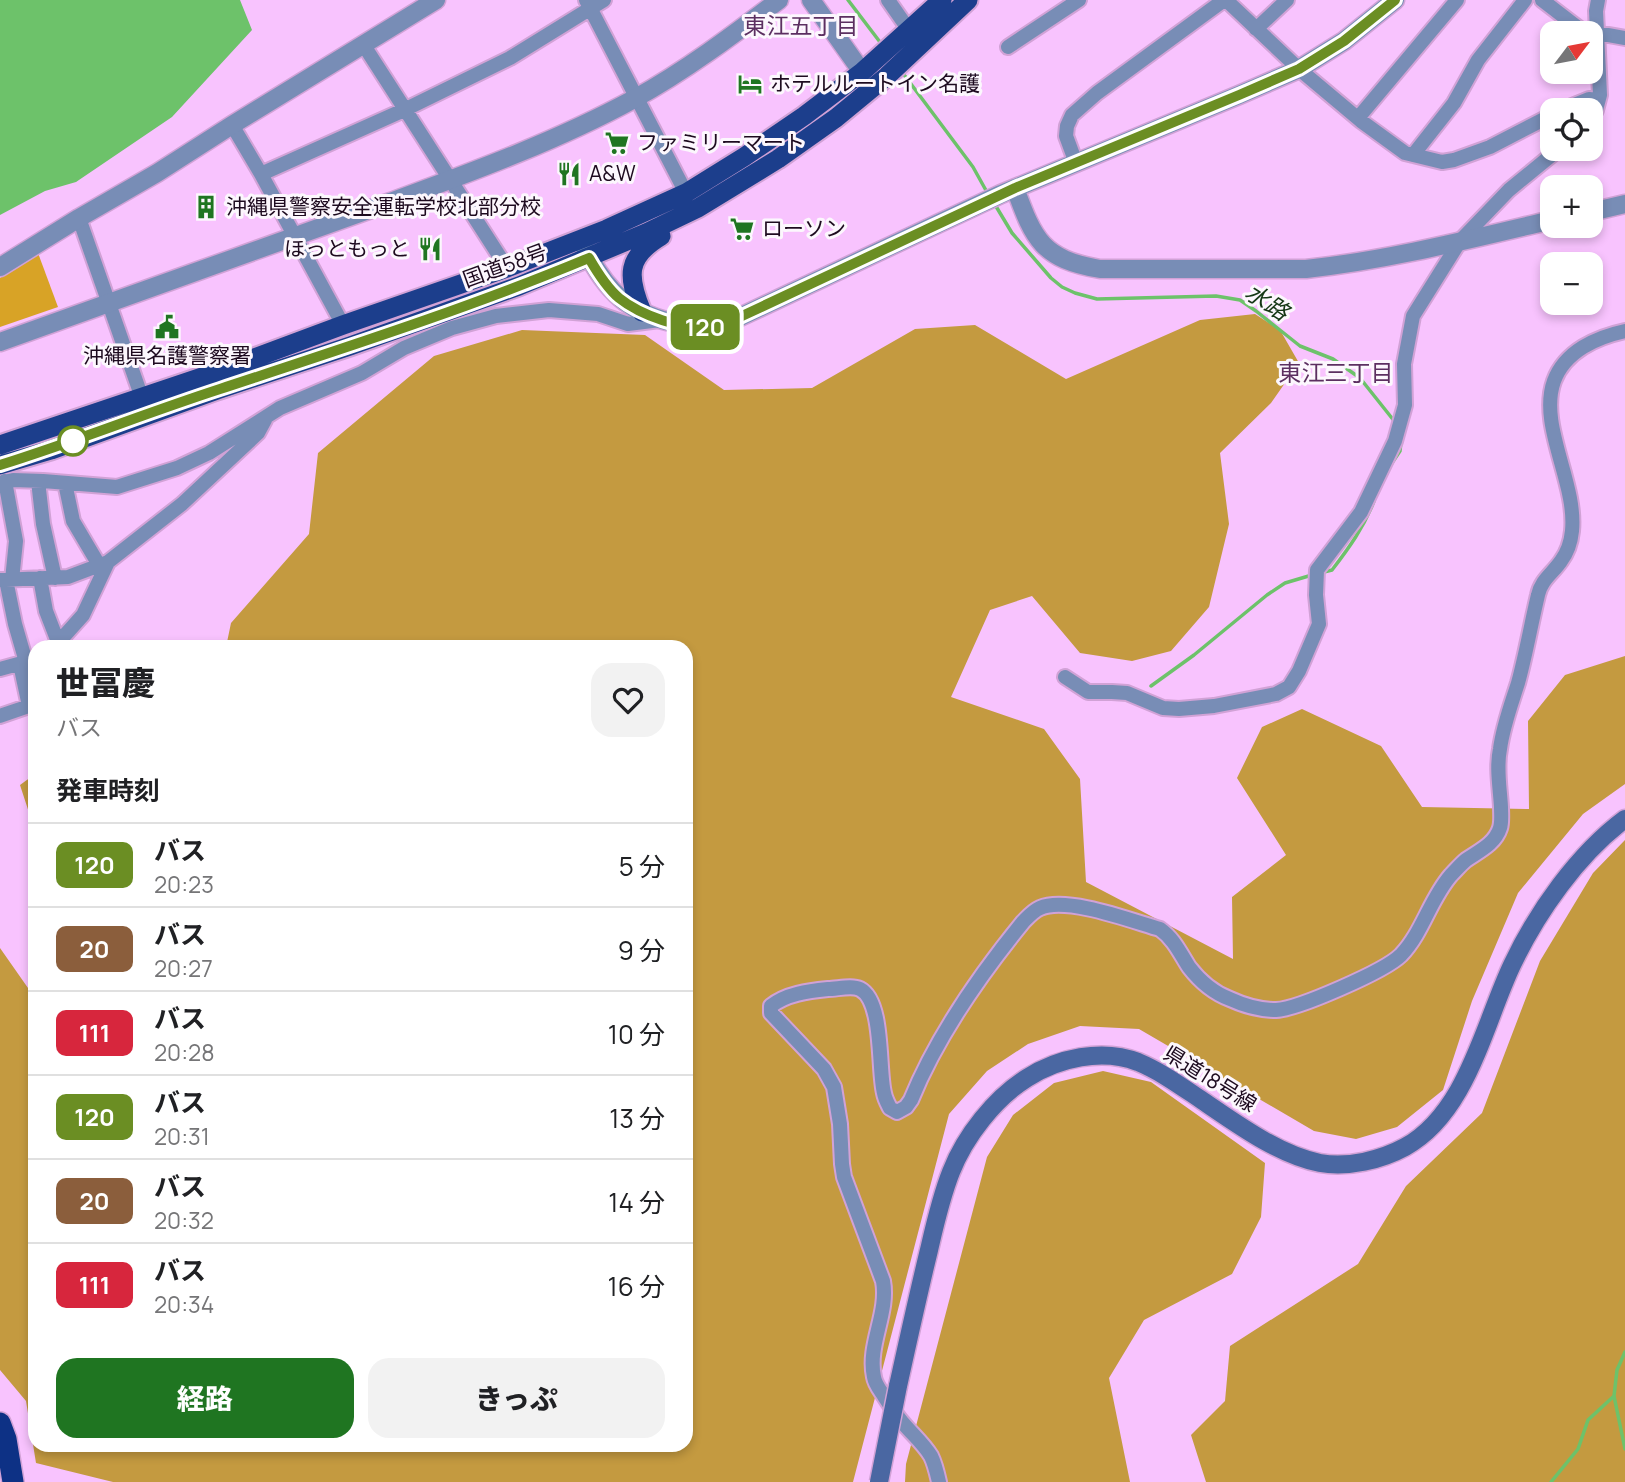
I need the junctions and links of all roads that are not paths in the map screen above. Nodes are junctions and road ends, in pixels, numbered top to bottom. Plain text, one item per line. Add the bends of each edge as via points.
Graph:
1 (436, 0) edge
2 (604, 0) edge
3 (779, 0) edge
4 (811, 0) edge
5 (888, 0) edge
6 (942, 0) edge
7 (968, 0) edge
8 (1079, 0) edge
9 (1225, 0) edge
10 (1287, 0) edge
11 (1395, 0) edge
12 (1457, 0) edge
13 (1525, 0) edge
14 (1542, 0) edge
15 (1598, 0) edge
16 (589, 4) edge
17 (1569, 21) edge
18 (1597, 21) edge
19 (1256, 29) junction
20 (1603, 35) edge
21 (1625, 38) edge
22 (905, 42) junction
23 (363, 44) junction
24 (1007, 47) dead end
25 (875, 69) junction
26 (1299, 69) junction
27 (636, 98) junction
28 (404, 110) junction
29 (1358, 118) junction
30 (1540, 122) edge
31 (232, 125) junction
32 (1413, 155) junction
33 (1544, 161) edge
34 (1076, 163) junction
35 (261, 174) junction
36 (450, 180) junction
37 (1008, 191) junction
38 (692, 200) junction
39 (1625, 204) edge
40 (1603, 209) edge
41 (79, 218) junction
42 (1540, 223) edge
43 (295, 237) junction
44 (581, 240) junction
45 (1460, 241) junction
46 (589, 258) junction
47 (0, 267) edge
48 (506, 268) junction
49 (109, 302) junction
50 (642, 312) junction
51 (660, 320) junction
52 (343, 325) junction
53 (1625, 331) edge
54 (0, 342) edge
55 (142, 398) junction
56 (267, 416) junction
57 (0, 445) edge
58 (185, 464) junction
59 (2, 477) edge
60 (38, 481) junction
61 (65, 483) junction
62 (200, 486) junction
63 (104, 563) junction
64 (40, 578) junction
65 (55, 578) junction
66 (6, 580) edge
67 (54, 640) edge
68 (60, 640) edge
69 (27, 661) edge
70 (0, 669) edge
71 (1065, 677) dead end
72 (28, 684) edge
73 (28, 706) edge
74 (0, 716) edge
75 (1622, 821) edge
76 (0, 1423) edge
77 (13, 1482) edge
78 (879, 1482) edge
79 (939, 1482) edge

1 - 23 street
2 - 16 street
3 - 27 street
4 - 25 street
5 - 22 street
6 - 22 highway, 国道58号
7 - 22 highway, 国道58号
8 - 24 street
9 - 19 street
9 - 34 street via 1072,115 1066,136
10 - 19 street
11 - 26 street via 1344,41
12 - 29 street
13 - 32 street
14 - 17 street
15 - 18 street
16 - 27 street
16 - 28 street via 510,58
19 - 26 street
20 - 21 street
22 - 25 highway, 国道58号
23 - 28 street
23 - 31 street
25 - 38 highway, 国道58号 via 744,157
26 - 29 street
26 - 34 street
27 - 36 street via 568,132
27 - 38 street
28 - 35 street
28 - 36 street
29 - 32 street
30 - 32 street via 1454,160
31 - 35 street
31 - 41 street
33 - 45 street
34 - 37 street
35 - 43 street
36 - 43 street
36 - 48 street
37 - 45 street via 1047,249 1061,259 1100,269 1307,269
37 - 51 street via 727,322 697,327
38 - 44 highway, 国道58号
38 - 46 highway, 国道58号 via 646,233
38 - 50 highway via 679,225 646,245 636,259 631,280
39 - 40 street
41 - 47 street
41 - 49 street
42 - 45 street
43 - 49 street
43 - 52 street
44 - 46 street
44 - 48 highway, 国道58号
45 - 71 street via 1413,316 1404,364 1405,405 1395,441 1361,512 1317,570 1319,624 1289,687 1276,694 1179,709 1163,708 1127,693 1088,692
46 - 50 street via 619,298
46 - 59 highway, 国道58号 via 51,450
48 - 52 highway, 国道58号
49 - 54 street
49 - 55 street
50 - 51 street
51 - 56 street via 628,324 598,314 550,310 496,316 404,348 362,373
52 - 55 highway, 国道58号
53 - 79 street via 1588,344 1569,358 1554,380 1551,415 1567,480 1572,531 1562,560 1541,584 1507,715 1499,752 1501,826 1495,838 1442,885 1418,931 1392,963 1291,1008 1260,1008 1219,995 1194,973 1160,929 1091,909 1039,908 1015,931 952,1020 911,1100 897,1112 883,1092 879,1034 863,990 818,990 789,996 771,1006 771,1013 824,1069 834,1087 844,1177 885,1291 874,1377 901,1421 932,1458
55 - 57 highway, 国道58号
56 - 58 street
56 - 62 street via 258,433
58 - 61 street via 117,487
58 - 62 street
59 - 60 street
59 - 66 street via 16,541
60 - 61 street
60 - 65 street
61 - 63 street via 73,521
62 - 63 street
63 - 65 street
63 - 68 street via 83,615
64 - 65 street
64 - 66 street
64 - 67 street
66 - 69 street
69 - 70 street
69 - 72 street
73 - 74 street
75 - 78 main road, 県道18号線, bridge via 1555,892 1512,964 1469,1069 1448,1106 1408,1145 1386,1156 1339,1164 1286,1152 1175,1081 1136,1062 1113,1057 1075,1058 1055,1064 1011,1088 978,1125 951,1170
76 - 77 highway

